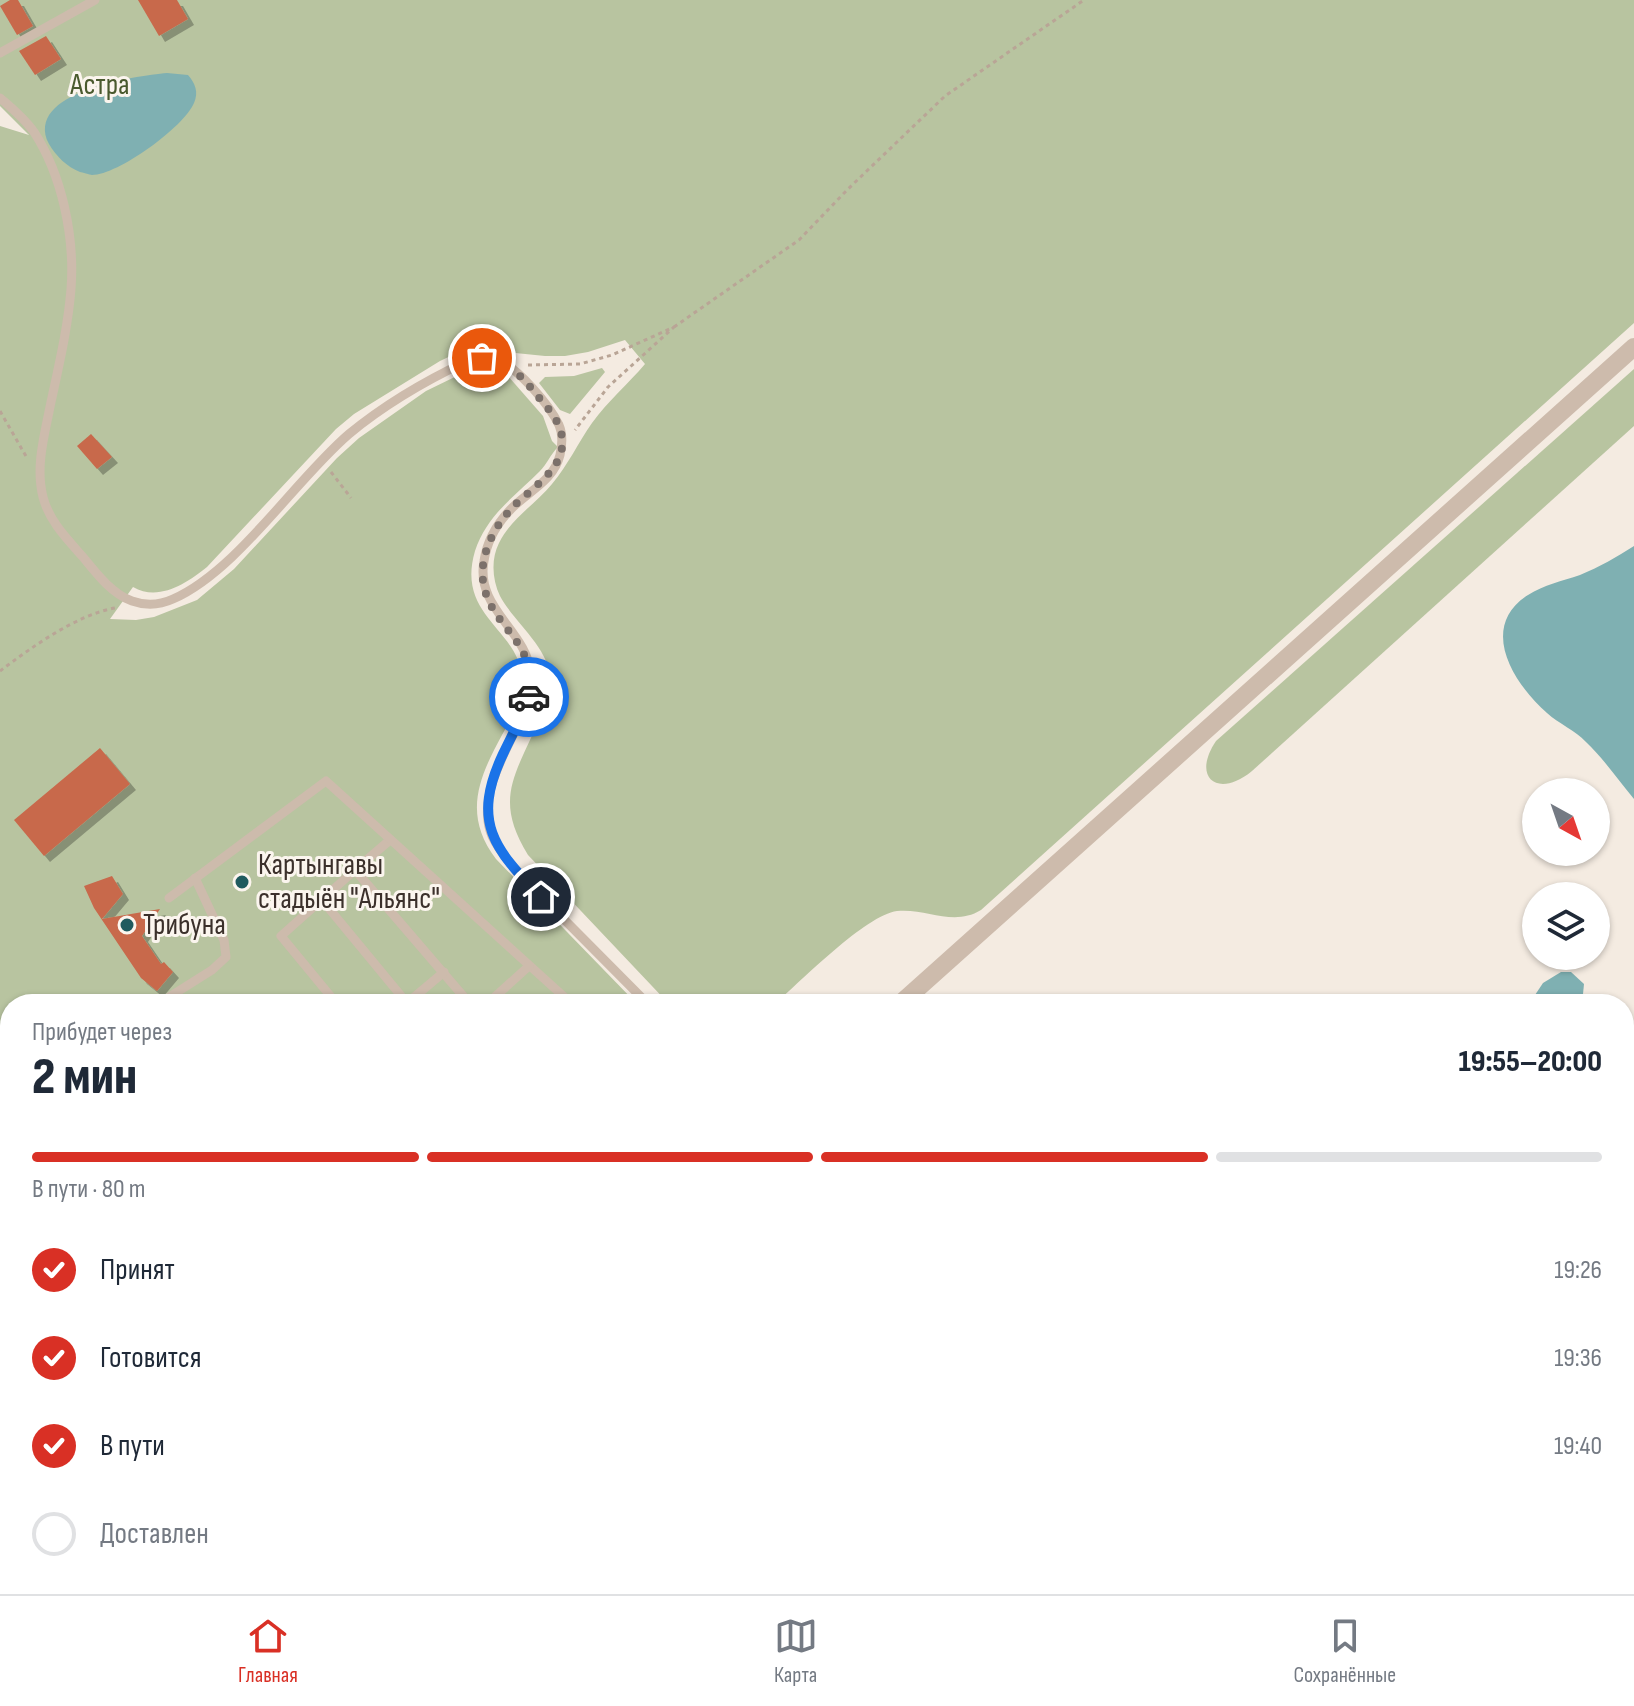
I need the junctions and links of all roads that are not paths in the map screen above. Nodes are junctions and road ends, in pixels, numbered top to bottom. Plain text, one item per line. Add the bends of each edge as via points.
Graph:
1 (95, 0) edge
2 (0, 53) edge
3 (0, 98) edge
4 (1634, 347) edge
5 (390, 840) junction
6 (355, 870) junction
7 (195, 878) junction
8 (169, 898) dead end
9 (322, 900) junction
10 (529, 966) junction
11 (444, 972) junction
12 (174, 994) edge
13 (329, 994) edge
14 (398, 994) edge
15 (418, 994) edge
16 (462, 994) edge
17 (501, 994) edge
18 (561, 994) edge
19 (638, 994) edge
20 (911, 994) edge

1 - 2 lane
3 - 19 lane via 32,129 46,154 58,182 72,261 68,314 41,450 47,509 96,573 131,600 152,605 171,600 207,577 351,433 467,361 498,360 522,377 553,416 561,432 560,458 499,524 483,562 487,597 520,645 532,675 524,712 501,758 487,811 491,834 520,875
4 - 20 street
5 - 6 lane
5 - 7 lane via 326,781
5 - 10 lane
6 - 9 lane
6 - 11 lane
7 - 8 lane
7 - 12 lane via 224,940 226,957
9 - 13 lane via 281,936
9 - 14 lane
10 - 17 lane
10 - 18 lane
11 - 15 lane
11 - 16 lane

